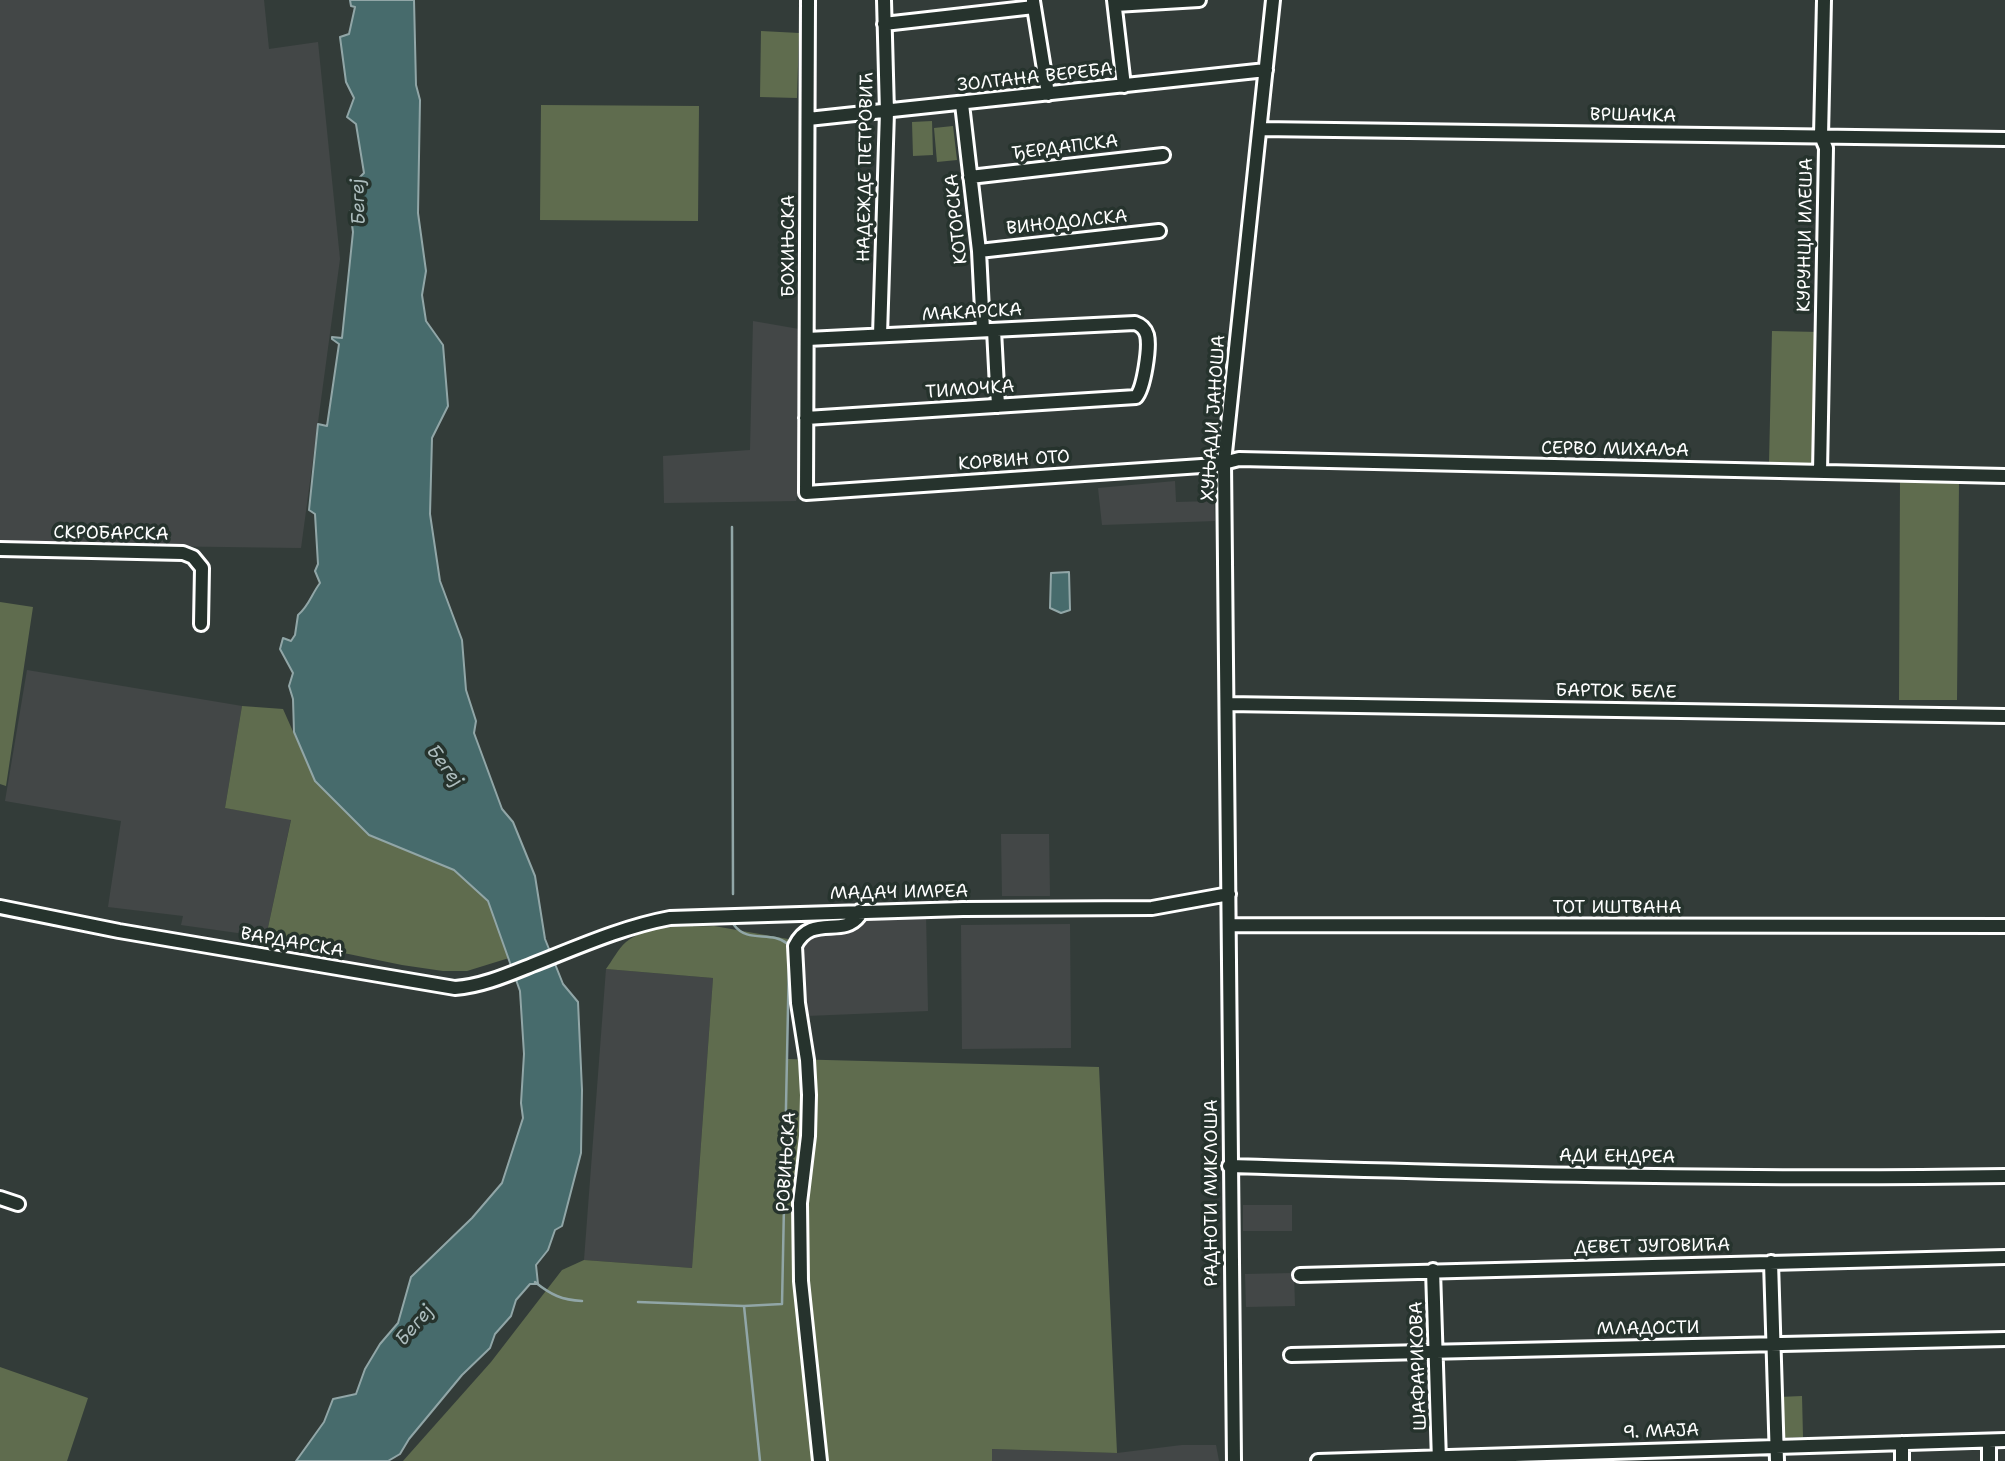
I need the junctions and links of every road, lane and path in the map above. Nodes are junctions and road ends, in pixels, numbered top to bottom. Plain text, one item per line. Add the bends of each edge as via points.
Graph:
1 (808, 0) edge
2 (884, 0) edge
3 (1199, 0) edge
4 (1273, 0) edge
5 (1824, 0) edge
6 (1114, 3) edge
7 (1033, 4) edge
8 (884, 24) junction
9 (1266, 69) junction
10 (1124, 86) junction
11 (1048, 94) junction
12 (962, 104) junction
13 (887, 112) junction
14 (808, 119) junction
15 (1260, 129) junction
16 (1821, 136) junction
17 (2005, 139) edge
18 (1163, 155) dead end
19 (970, 177) junction
20 (1159, 231) dead end
21 (979, 251) junction
22 (989, 330) junction
23 (880, 335) junction
24 (807, 339) junction
25 (1136, 397) joint
26 (998, 406) junction
27 (806, 418) junction
28 (1224, 462) junction
29 (1820, 472) junction
30 (2005, 476) edge
31 (806, 493) joint
32 (0, 549) edge
33 (201, 624) dead end
34 (1227, 704) junction
35 (2005, 716) edge
36 (1229, 894) junction
37 (0, 907) edge
38 (859, 911) junction
39 (1229, 925) junction
40 (2005, 926) edge
41 (575, 948) joint
42 (1229, 1166) junction
43 (2005, 1176) edge
44 (0, 1198) edge
45 (18, 1204) dead end
46 (2005, 1257) edge
47 (1771, 1262) junction
48 (1433, 1270) junction
49 (1300, 1275) dead end
50 (2005, 1339) edge
51 (1773, 1344) junction
52 (1435, 1352) junction
53 (1291, 1355) dead end
54 (2005, 1440) edge
55 (1989, 1441) junction
56 (1902, 1443) junction
57 (1776, 1447) junction
58 (1691, 1455) edge
59 (1522, 1458) edge
60 (1439, 1459) edge
61 (1353, 1460) edge
62 (820, 1461) edge
63 (1234, 1461) edge
64 (1318, 1461) edge
65 (1777, 1461) edge
66 (1902, 1461) edge
67 (1989, 1461) edge

1 - 14 street, БОХИЊСКА
2 - 8 street, НАДЕЖДЕ ПЕТРОВИЋ
3 - 6 street
4 - 9 street, ХУЊАДИ ЈАНОША
5 - 16 street, КУРУНЦИ ИЛЕША
6 - 10 street
7 - 8 street
7 - 11 street
8 - 13 street, НАДЕЖДЕ ПЕТРОВИЋ
9 - 10 street, ЗОЛТАНА ВЕРЕБА
9 - 15 street, ХУЊАДИ ЈАНОША
10 - 11 street, ЗОЛТАНА ВЕРЕБА
11 - 12 street, ЗОЛТАНА ВЕРЕБА
12 - 13 street, ЗОЛТАНА ВЕРЕБА
12 - 19 street, КОТОРСКА
13 - 14 street, ЗОЛТАНА ВЕРЕБА
13 - 23 street, НАДЕЖДЕ ПЕТРОВИЋ
14 - 24 street, БОХИЊСКА
15 - 16 street, ВРШАЧКА
15 - 28 street, ХУЊАДИ ЈАНОША
16 - 17 street, ВРШАЧКА
16 - 29 street, КУРУНЦИ ИЛЕША via 1826,148
18 - 19 street, ЂЕРДАПСКА
19 - 21 street, КОТОРСКА
20 - 21 street, ВИНОДОЛСКА
21 - 22 street, КОТОРСКА
22 - 23 street, МАКАРСКА
22 - 25 street, МАКАРСКА via 1139,324 1147,337 1142,387
22 - 26 street, КОТОРСКА
23 - 24 street, МАКАРСКА
24 - 27 street, БОХИЊСКА
25 - 26 street, ТИМОЧКА
26 - 27 street, ТИМОЧКА
27 - 31 street, БОХИЊСКА
28 - 29 street, СЕРВО МИХАЉА
28 - 31 street, КОРВИН ОТО
28 - 34 street, ХУЊАДИ ЈАНОША
29 - 30 street, СЕРВО МИХАЉА
32 - 33 street, СКРОБАРСКА via 183,553 194,557 202,568
34 - 35 street, БАРТОК БЕЛЕ
34 - 36 street, ХУЊАДИ ЈАНОША
36 - 38 street, МАДАЧ ИМРЕА via 1152,908
36 - 39 street, ХУЊАДИ ЈАНОША
37 - 41 street, ВАРДАРСКА via 440,986 470,986 499,978
38 - 41 street, МАДАЧ ИМРЕА via 670,918
38 - 62 street, РОВИЊСКА via 856,921 815,927 794,946 809,1095 800,1193 801,1281
39 - 40 street, ТОТ ИШТВАНА
39 - 42 street, РАДНОТИ МИКЛОША
42 - 43 street, АДИ ЕНДРЕА via 1725,1176
42 - 63 street, РАДНОТИ МИКЛОША
44 - 45 street
46 - 47 street, ДЕВЕТ ЈУГОВИЋА
47 - 48 street, ДЕВЕТ ЈУГОВИЋА
47 - 51 street
48 - 49 street, ДЕВЕТ ЈУГОВИЋА
48 - 52 street, ШАФАРИКОВА
50 - 51 street, МЛАДОСТИ
51 - 52 street, МЛАДОСТИ
51 - 57 street
52 - 53 street, МЛАДОСТИ
52 - 60 street, ШАФАРИКОВА
54 - 55 street, 9. МАЈА
55 - 56 street, 9. МАЈА
55 - 67 street
56 - 57 street, 9. МАЈА
56 - 66 street
57 - 58 street, 9. МАЈА
57 - 65 street
58 - 59 street, 9. МАЈА
59 - 60 street, 9. МАЈА
60 - 61 street, 9. МАЈА
61 - 64 street, 9. МАЈА

